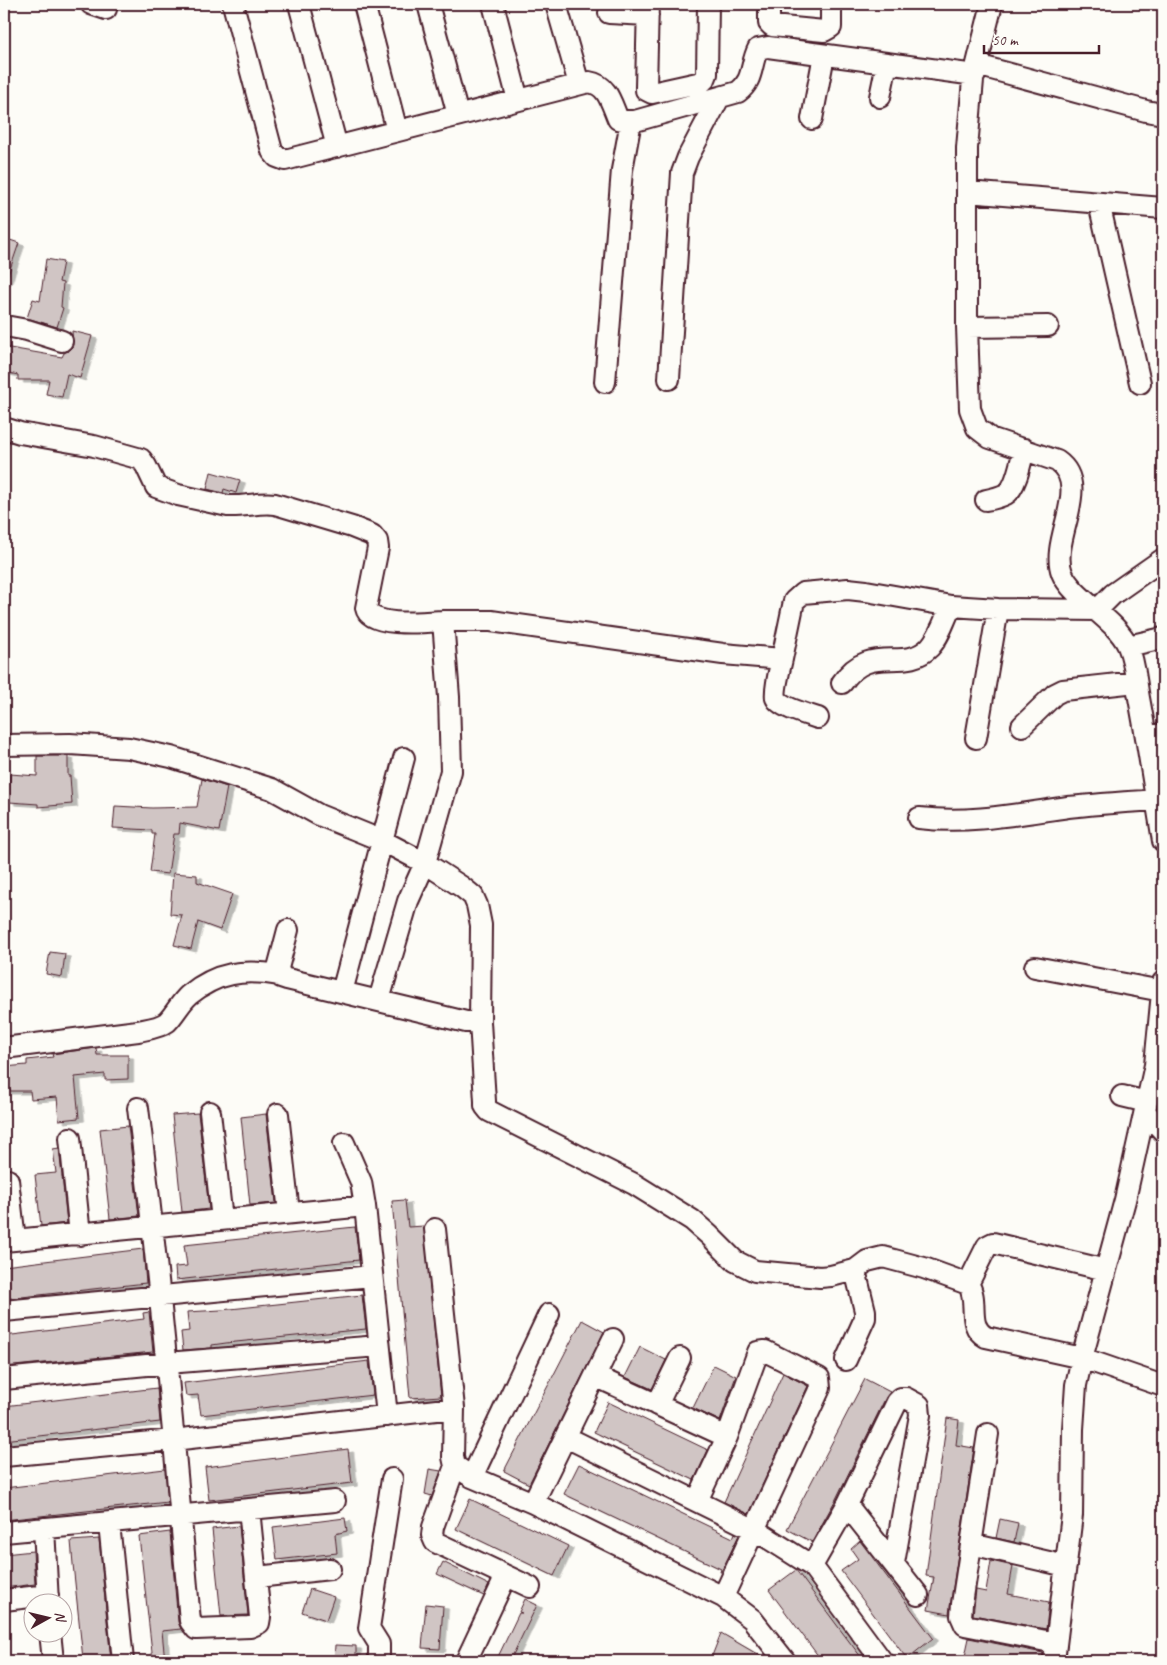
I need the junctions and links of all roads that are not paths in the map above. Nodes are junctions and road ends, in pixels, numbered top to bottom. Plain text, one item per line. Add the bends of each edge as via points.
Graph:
1 (233, 4) edge
2 (299, 4) edge
3 (364, 4) edge
4 (428, 4) edge
5 (493, 4) edge
6 (556, 4) edge
7 (708, 4) edge
8 (769, 4) edge
9 (831, 4) edge
10 (992, 4) edge
11 (648, 9) edge
12 (609, 13) dead end
13 (824, 55) junction
14 (887, 63) junction
15 (976, 70) junction
16 (578, 84) junction
17 (880, 97) dead end
18 (719, 98) junction
19 (518, 100) junction
20 (1163, 114) edge
21 (458, 115) junction
22 (812, 119) dead end
23 (632, 121) junction
24 (398, 131) junction
25 (337, 146) junction
26 (967, 192) junction
27 (1100, 203) junction
28 (1163, 208) edge
29 (1048, 326) dead end
30 (967, 327) junction
31 (4, 329) edge
32 (62, 341) dead end
33 (669, 379) dead end
34 (605, 382) dead end
35 (1140, 383) dead end
36 (4, 428) edge
37 (1024, 450) junction
38 (986, 500) dead end
39 (1163, 558) edge
40 (951, 606) junction
41 (998, 610) junction
42 (1097, 610) junction
43 (443, 621) junction
44 (1163, 638) edge
45 (1128, 646) junction
46 (782, 659) junction
47 (842, 682) dead end
48 (1136, 682) junction
49 (818, 718) dead end
50 (1022, 726) dead end
51 (1154, 735) edge
52 (976, 738) dead end
53 (4, 745) edge
54 (404, 758) dead end
55 (1156, 800) junction
56 (919, 818) dead end
57 (1163, 841) edge
58 (383, 842) junction
59 (425, 863) junction
60 (288, 930) dead end
61 (1035, 967) dead end
62 (279, 975) junction
63 (1163, 986) edge
64 (342, 992) junction
65 (379, 1000) junction
66 (480, 1022) junction
67 (4, 1048) edge
68 (1159, 1067) edge
69 (1122, 1096) dead end
70 (138, 1108) dead end
71 (210, 1112) dead end
72 (1151, 1112) edge
73 (278, 1114) dead end
74 (1163, 1131) edge
75 (70, 1138) dead end
76 (344, 1143) dead end
77 (8, 1180) dead end
78 (365, 1206) junction
79 (289, 1213) junction
80 (222, 1220) junction
81 (153, 1227) junction
82 (434, 1229) dead end
83 (80, 1235) junction
84 (9, 1240) edge
85 (855, 1270) junction
86 (1106, 1270) junction
87 (372, 1276) junction
88 (968, 1284) junction
89 (160, 1295) junction
90 (4, 1311) edge
91 (549, 1314) dead end
92 (613, 1339) dead end
93 (379, 1346) junction
94 (680, 1358) dead end
95 (1082, 1358) junction
96 (846, 1360) dead end
97 (168, 1363) junction
98 (595, 1376) junction
99 (4, 1379) edge
100 (1163, 1386) edge
101 (657, 1405) junction
102 (454, 1408) junction
103 (387, 1416) junction
104 (988, 1434) dead end
105 (566, 1437) junction
106 (727, 1437) junction
107 (174, 1440) junction
108 (4, 1456) edge
109 (455, 1466) junction
110 (472, 1477) junction
111 (392, 1479) dead end
112 (335, 1501) dead end
113 (697, 1501) junction
114 (533, 1503) junction
115 (847, 1505) junction
116 (249, 1509) junction
117 (181, 1516) junction
118 (109, 1523) junction
119 (44, 1528) junction
120 (756, 1530) junction
121 (4, 1532) edge
122 (971, 1544) junction
123 (894, 1563) junction
124 (812, 1566) junction
125 (1066, 1566) junction
126 (330, 1569) dead end
127 (506, 1576) junction
128 (256, 1577) junction
129 (530, 1587) dead end
130 (48, 1592) edge
131 (918, 1595) dead end
132 (723, 1597) junction
133 (4, 1600) edge
134 (22, 1600) edge
135 (51, 1642) edge
136 (1055, 1652) edge
137 (53, 1661) edge
138 (123, 1661) edge
139 (379, 1661) edge
140 (466, 1661) edge
141 (785, 1661) edge
142 (882, 1661) edge

1 - 25 street via 272,151 285,160
2 - 25 street
3 - 24 street
4 - 21 street
5 - 19 street
6 - 16 street
7 - 11 street via 705,79 652,93 646,90
8 - 9 street via 768,23 772,26 824,31 831,27
10 - 15 street
11 - 12 street
13 - 14 street
13 - 18 street via 768,47 758,49 748,83 738,92
13 - 22 street
14 - 15 street
14 - 17 street
15 - 20 street
15 - 26 street via 967,148
16 - 19 street
16 - 23 street via 598,83 605,90 618,119
18 - 23 street
18 - 33 street via 682,173
19 - 21 street
21 - 24 street
23 - 34 street via 622,170
24 - 25 street
26 - 27 street
26 - 30 street
27 - 28 street
27 - 35 street
29 - 30 street
30 - 37 street via 970,409 974,422 990,438
31 - 32 street via 27,330
36 - 43 street via 77,442 140,459 156,487 178,495 228,506 275,504 372,535 378,548 366,608 369,615 385,622
37 - 38 street via 1008,492
37 - 42 street via 1057,461 1069,476 1072,497 1061,544 1060,564 1066,581
39 - 42 street via 1113,594
40 - 41 street
40 - 46 street via 866,591 803,593 794,601
40 - 47 street via 931,646 923,653 862,663
41 - 42 street
41 - 52 street
42 - 45 street
43 - 46 street via 491,621 723,654
43 - 59 street via 451,771
44 - 45 street
45 - 48 street
46 - 49 street via 776,693 778,702
48 - 50 street via 1059,691
48 - 51 street
51 - 55 street
53 - 58 street via 90,745 129,748 171,757 272,789 336,823
54 - 58 street
55 - 56 street via 978,819 943,821
55 - 57 street
58 - 59 street
58 - 64 street
59 - 65 street via 408,901
59 - 66 street via 462,886 477,905 481,925
60 - 62 street
61 - 63 street
62 - 64 street via 287,980
62 - 67 street via 257,971 228,974 216,979 190,995 167,1021 158,1026
63 - 68 street
64 - 65 street
65 - 66 street via 466,1022
66 - 85 street via 484,1101 489,1110 642,1189 692,1220 745,1267 820,1277
68 - 72 street
69 - 72 street
70 - 81 street
71 - 80 street
72 - 74 street
72 - 86 street
73 - 79 street
75 - 83 street
76 - 78 street via 361,1182
77 - 84 street
78 - 79 street
78 - 87 street
79 - 80 street
80 - 81 street
81 - 83 street
81 - 89 street
82 - 102 street
83 - 84 street
85 - 88 street via 867,1261 883,1258
85 - 96 street via 865,1318
86 - 88 street via 993,1243 987,1246
86 - 95 street
87 - 89 street
87 - 93 street
88 - 95 street via 973,1295 974,1322 984,1336
89 - 90 street
89 - 97 street
91 - 110 street
92 - 98 street
93 - 97 street
93 - 103 street
94 - 101 street
95 - 100 street
95 - 125 street via 1074,1406 1072,1515
97 - 99 street
97 - 107 street
98 - 101 street
98 - 105 street
101 - 106 street
102 - 103 street
102 - 109 street
103 - 107 street
104 - 122 street
105 - 113 street
105 - 114 street
106 - 113 street
106 - 120 street via 758,1352 765,1351 819,1378 820,1388
107 - 108 street
107 - 117 street
109 - 110 street
109 - 127 street via 432,1535 436,1542
110 - 114 street
111 - 139 street via 369,1628 380,1644
112 - 116 street
113 - 120 street
114 - 132 street
115 - 123 street
115 - 123 street via 897,1402 903,1398 916,1402 920,1414
115 - 124 street
116 - 117 street
116 - 128 street
117 - 118 street
117 - 128 street via 193,1627 257,1625 260,1617
118 - 119 street
118 - 138 street
119 - 121 street
119 - 130 street
120 - 124 street
120 - 132 street
122 - 125 street
122 - 136 street via 961,1610 965,1625
123 - 131 street
124 - 142 street
125 - 136 street
126 - 128 street
127 - 129 street
127 - 140 street
132 - 141 street via 752,1619
133 - 134 street
135 - 137 street

